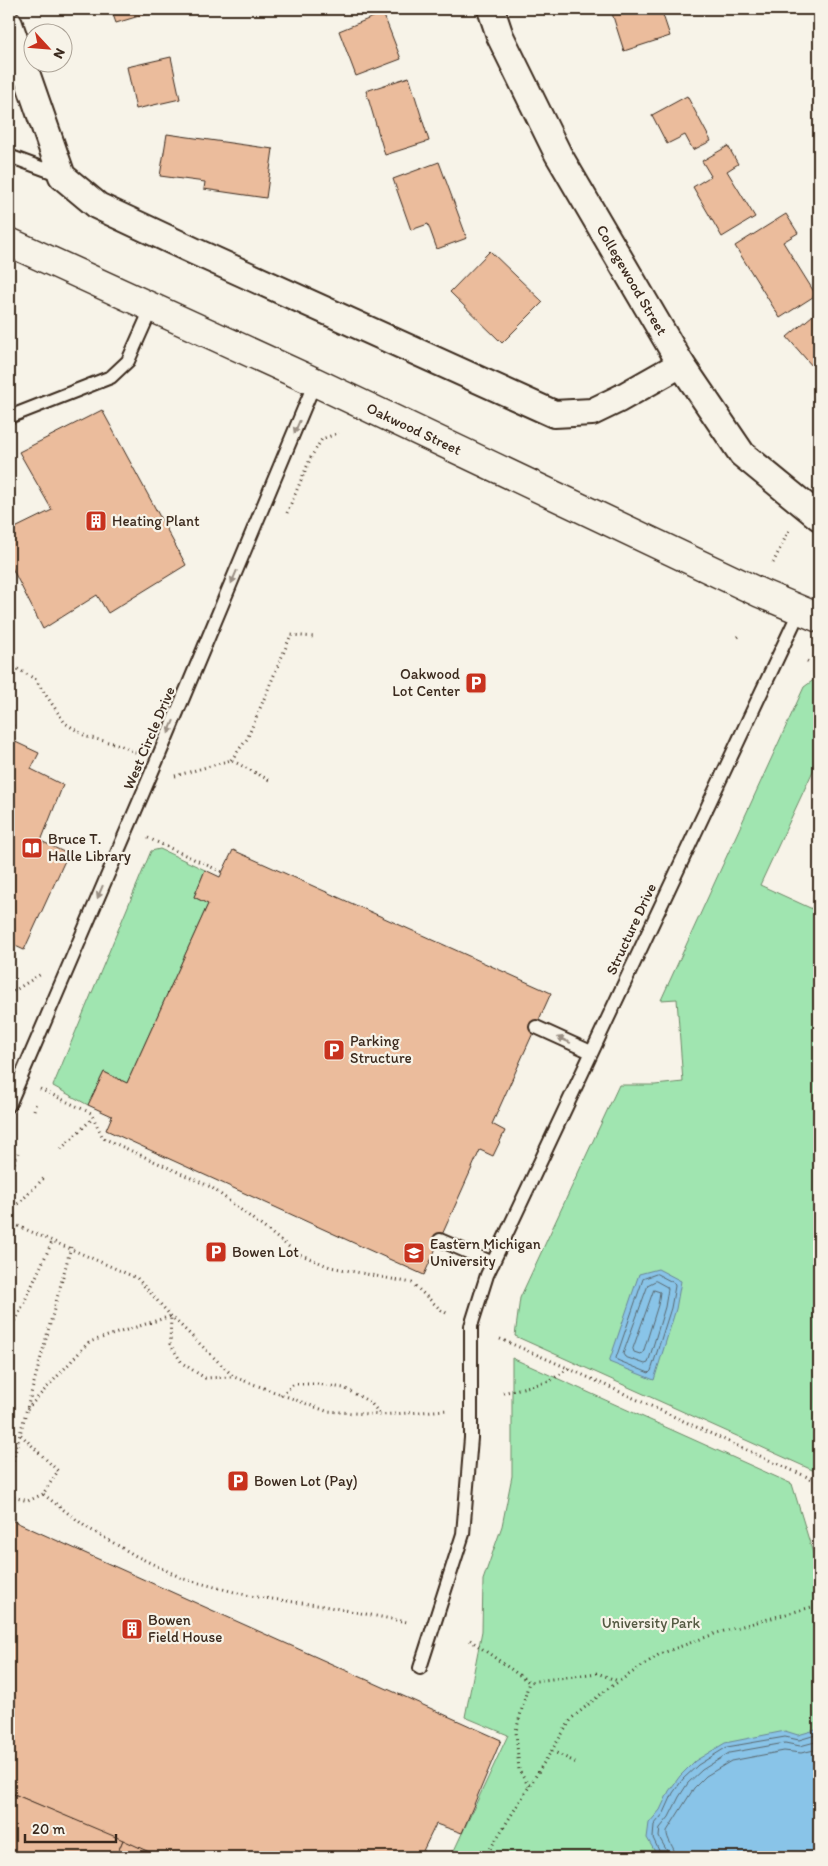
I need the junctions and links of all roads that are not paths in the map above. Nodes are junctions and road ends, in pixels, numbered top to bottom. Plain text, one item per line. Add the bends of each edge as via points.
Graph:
1 (491, 9) edge
2 (9, 24) edge
3 (9, 156) edge
4 (62, 176) junction
5 (9, 242) edge
6 (152, 307) junction
7 (681, 364) junction
8 (315, 382) junction
9 (9, 417) edge
10 (819, 517) edge
11 (810, 614) edge
12 (536, 1027) dead end
13 (592, 1052) junction
14 (9, 1105) edge
15 (440, 1240) dead end
16 (493, 1263) junction
17 (420, 1668) dead end

1 - 7 street, Collegewood Street via 500,36 558,154
2 - 4 street
3 - 4 lane
4 - 7 street via 98,206 554,414 592,412
5 - 6 street, Oakwood Street
6 - 8 street, Oakwood Street
6 - 9 lane via 128,361 111,377
7 - 10 street, Collegewood Street via 742,454
8 - 11 street, Oakwood Street
8 -> 14 lane, West Circle Drive
11 - 13 lane, Structure Drive
13 -> 12 lane
13 - 16 lane, Structure Drive
15 - 16 lane
16 - 17 lane, Structure Drive via 471,1326 471,1438 463,1534

